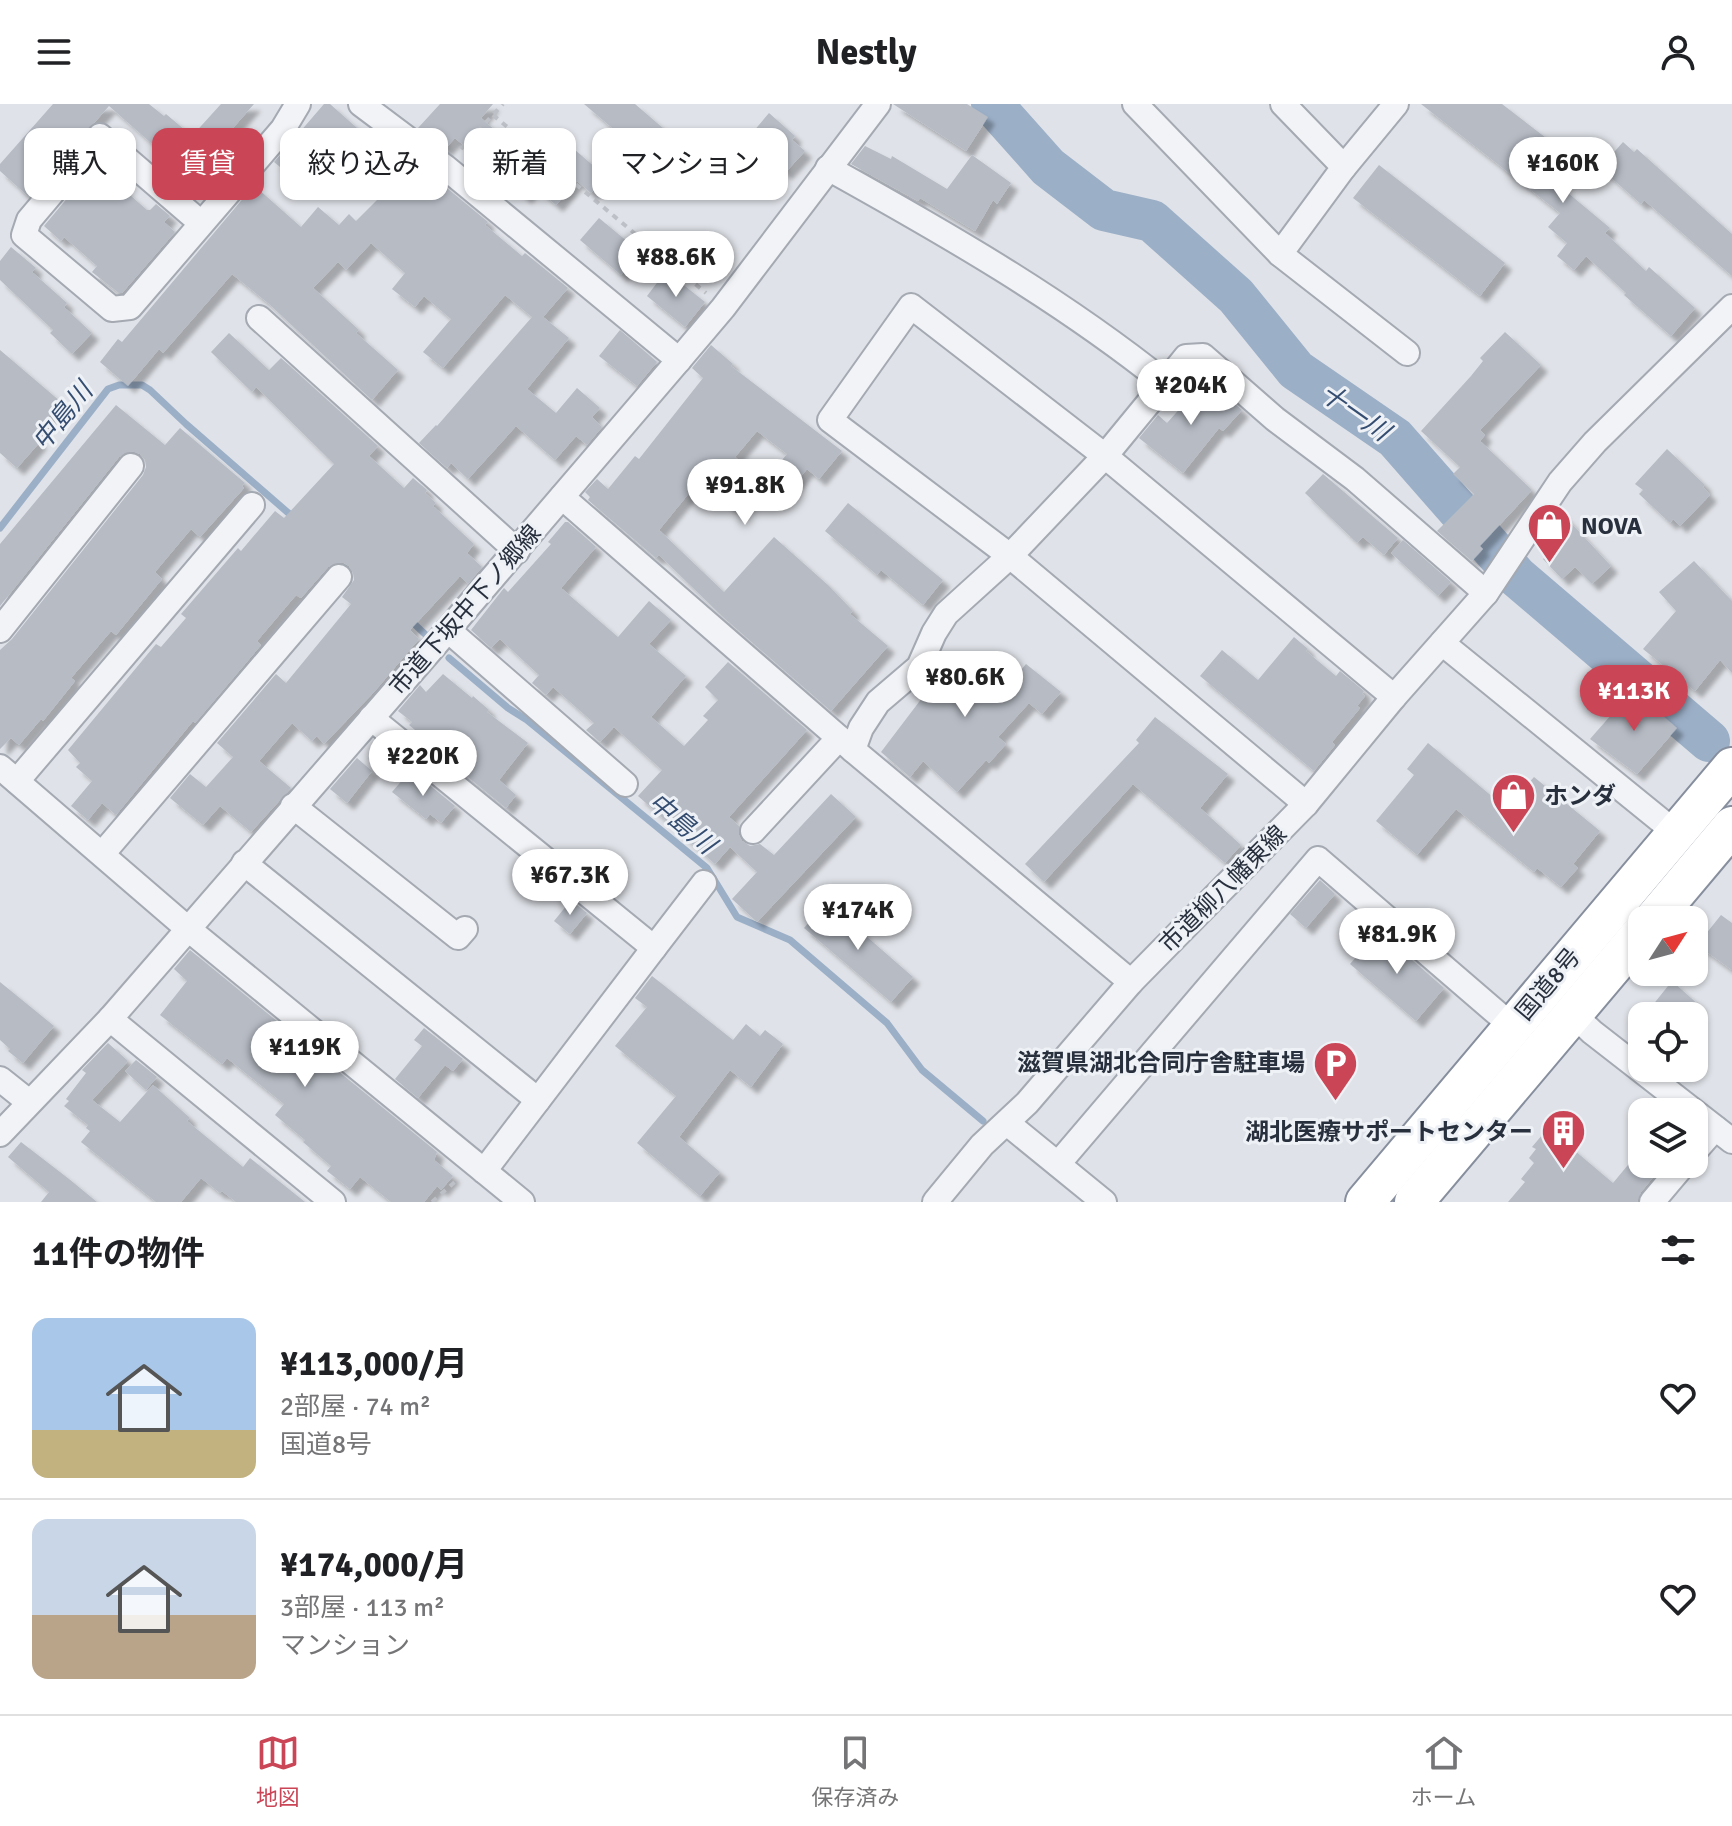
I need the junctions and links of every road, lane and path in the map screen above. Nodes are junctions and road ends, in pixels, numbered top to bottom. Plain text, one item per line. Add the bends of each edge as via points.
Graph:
1 (298, 104) edge
2 (503, 104) edge
3 (878, 104) edge
4 (1135, 104) edge
5 (1283, 104) edge
6 (1396, 104) edge
7 (363, 105) edge
8 (493, 115) junction
9 (393, 128) edge
10 (448, 164) edge
11 (1344, 167) junction
12 (828, 168) junction
13 (448, 169) edge
14 (201, 223) junction
15 (1280, 254) junction
16 (1732, 307) edge
17 (723, 308) junction
18 (259, 318) dead end
19 (1407, 353) dead end
20 (679, 360) junction
21 (1165, 383) junction
22 (1105, 456) junction
23 (131, 466) dead end
24 (562, 497) junction
25 (252, 505) dead end
26 (517, 551) junction
27 (1010, 556) junction
28 (339, 577) dead end
29 (1486, 593) junction
30 (0, 630) edge
31 (439, 641) junction
32 (1442, 643) junction
33 (1394, 697) junction
34 (371, 718) junction
35 (846, 744) junction
36 (1732, 767) edge
37 (8, 774) edge
38 (625, 784) dead end
39 (1306, 804) junction
40 (293, 806) junction
41 (1732, 826) edge
42 (753, 831) dead end
43 (1676, 833) junction
44 (103, 853) junction
45 (244, 863) junction
46 (704, 883) dead end
47 (1665, 906) edge
48 (187, 928) junction
49 (465, 929) dead end
50 (654, 948) junction
51 (1628, 949) edge
52 (1131, 982) junction
53 (1573, 1014) junction
54 (110, 1019) junction
55 (1512, 1026) junction
56 (0, 1079) edge
57 (538, 1100) junction
58 (29, 1102) junction
59 (1007, 1123) junction
60 (0, 1134) edge
61 (1723, 1134) edge
62 (1058, 1164) junction
63 (480, 1168) junction
64 (1672, 1178) edge
65 (1422, 1199) edge
66 (333, 1202) edge
67 (432, 1202) edge
68 (522, 1202) edge
69 (935, 1202) edge
70 (1104, 1202) edge
71 (1365, 1202) edge
72 (1652, 1202) edge

1 - 14 street via 283,129
2 - 8 path
3 - 12 street, 市道下坂中下ノ郷線
4 - 15 street
5 - 11 street
6 - 11 street
7 - 9 street
8 - 10 path
8 - 17 path
11 - 15 street
12 - 17 street, 市道下坂中下ノ郷線
12 - 21 street via 1054,302
13 - 20 street
14 - 14 street via 130,307 112,309 24,235 29,220 100,136
15 - 19 street
16 - 29 street, 市道柳八幡東線 via 1560,482
17 - 20 street, 市道下坂中下ノ郷線
18 - 26 street
20 - 24 street, 市道下坂中下ノ郷線
21 - 22 street
21 - 29 street via 1186,357 1203,356
22 - 27 street
22 - 27 street via 911,306 830,420
22 - 33 street
23 - 30 street
24 - 26 street, 市道下坂中下ノ郷線
24 - 35 street
25 - 37 street
26 - 31 street, 市道下坂中下ノ郷線
27 - 35 street via 946,614 919,667 878,702
27 - 39 street
28 - 44 street
29 - 32 street, 市道柳八幡東線
31 - 34 street, 市道下坂中下ノ郷線
31 - 38 street
32 - 33 street, 市道柳八幡東線
32 - 43 street
33 - 39 street, 市道柳八幡東線
34 - 40 street, 市道下坂中下ノ郷線
34 - 50 street
35 - 42 street
35 - 52 street
36 - 43 highway, 国道8号
37 - 44 street
39 - 52 street, 市道柳八幡東線
40 - 45 street, 市道下坂中下ノ郷線
40 - 49 street via 458,937
41 - 47 highway
43 - 55 highway, 国道8号
44 - 48 street
45 - 48 street, 市道下坂中下ノ郷線
45 - 57 street
46 - 50 street
48 - 54 street, 市道下坂中下ノ郷線
48 - 63 street
50 - 57 street
51 - 53 highway, 国道8号
52 - 59 street, 市道柳八幡東線
53 - 61 street
53 - 65 highway, 国道8号
54 - 58 street, 市道下坂中下ノ郷線
54 - 66 street
55 - 62 street via 1318,859
55 - 71 highway, 国道8号
56 - 58 street
57 - 63 street
58 - 60 street, 市道下坂中下ノ郷線
59 - 62 street
59 - 69 street, 市道柳八幡東線
62 - 70 street
63 - 67 path
63 - 68 street
64 - 72 street

